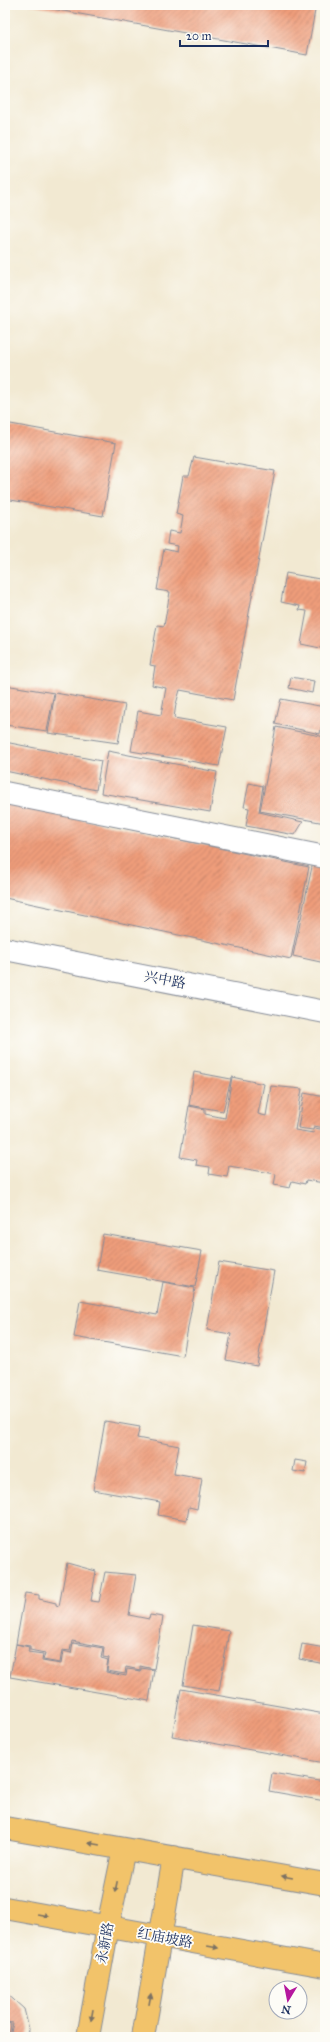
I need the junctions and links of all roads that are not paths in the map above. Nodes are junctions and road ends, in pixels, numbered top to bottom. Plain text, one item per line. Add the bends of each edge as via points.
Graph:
1 (5, 793) edge
2 (325, 857) edge
3 (5, 949) edge
4 (325, 1012) edge
5 (5, 1828) edge
6 (124, 1849) junction
7 (174, 1857) junction
8 (325, 1884) edge
9 (5, 1908) edge
10 (108, 1926) junction
11 (161, 1937) junction
12 (325, 1966) edge
13 (88, 2037) edge
14 (143, 2037) edge

1 - 2 street
3 - 4 street, 兴中路
6 -> 5 main road
6 - 7 main road
6 -> 10 main road, 永新路
8 -> 7 main road
7 - 11 main road
9 -> 10 main road, 红庙坡路
10 - 11 main road, 红庙坡路
10 -> 13 main road, 永新路
11 -> 12 main road, 红庙坡路
14 -> 11 main road

